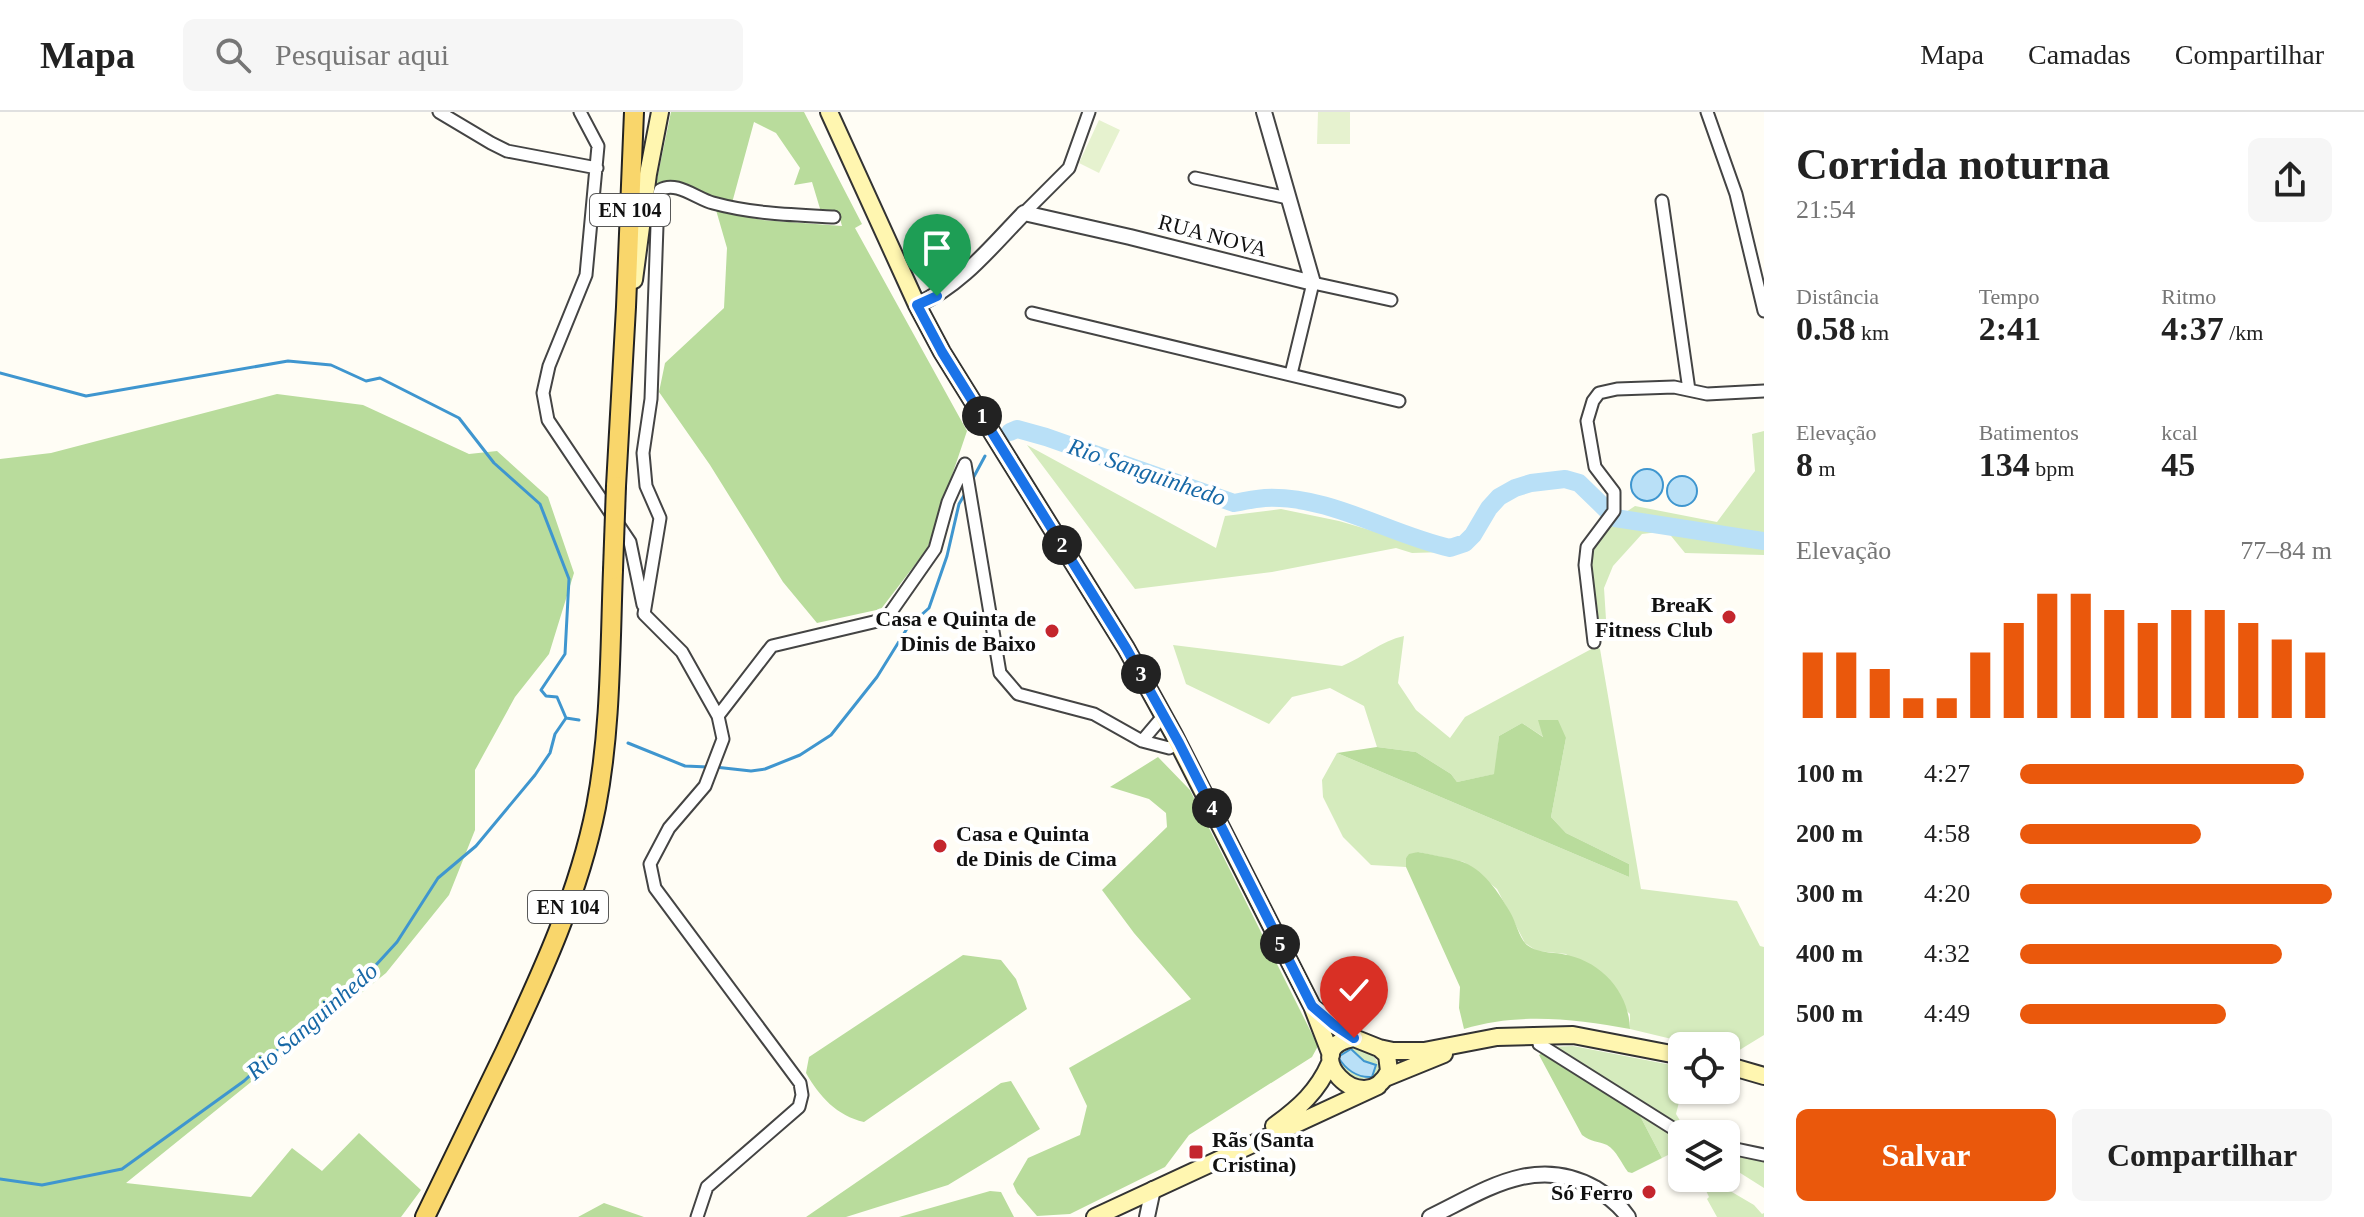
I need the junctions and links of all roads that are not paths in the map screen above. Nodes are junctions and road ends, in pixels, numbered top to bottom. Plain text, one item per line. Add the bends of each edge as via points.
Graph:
1 (439, 112) edge
2 (580, 112) edge
3 (660, 112) edge
4 (1089, 112) edge
5 (1264, 112) edge
6 (1707, 112) edge
7 (627, 114) edge
8 (822, 114) edge
9 (455, 116) edge
10 (597, 168) junction
11 (1195, 178) dead end
12 (1288, 198) junction
13 (1662, 201) dead end
14 (1024, 213) junction
15 (834, 217) dead end
16 (1313, 283) junction
17 (1391, 300) dead end
18 (917, 305) junction
19 (626, 307) junction
20 (1764, 311) edge
21 (1032, 313) dead end
22 (1291, 374) junction
23 (1689, 390) junction
24 (1764, 391) edge
25 (1399, 401) dead end
26 (619, 414) junction
27 (644, 614) junction
28 (1594, 642) dead end
29 (1164, 715) junction
30 (718, 716) junction
31 (1142, 741) junction
32 (1179, 743) junction
33 (1312, 1006) junction
34 (1540, 1035) junction
35 (1354, 1038) junction
36 (1471, 1043) junction
37 (1379, 1048) junction
38 (1668, 1053) edge
39 (1330, 1059) junction
40 (1740, 1069) edge
41 (1764, 1076) edge
42 (1382, 1082) junction
43 (1668, 1125) edge
44 (1740, 1150) edge
45 (1237, 1151) junction
46 (1764, 1155) edge
47 (1153, 1189) junction
48 (425, 1217) edge
49 (697, 1217) edge
50 (1095, 1217) edge
51 (1147, 1217) edge
52 (1430, 1217) edge
53 (1628, 1217) edge

1 - 9 street
2 - 10 street via 598,146
3 - 19 main road via 632,303
4 - 14 street via 1069,168
5 - 12 street
6 - 20 street via 1736,194
7 - 19 main road, EN 104
7 - 26 main road, EN 104
8 - 18 main road
9 - 10 street via 507,151
10 - 27 street via 586,275 543,393 548,420 630,542
11 - 12 street
12 - 16 street
13 - 23 street
14 - 16 street, RUA NOVA
14 - 18 street via 955,284
15 - 27 street via 773,214 712,203 675,187 660,190 651,399 643,453 646,486 660,518
16 - 17 street, RUA NOVA
16 - 22 street
18 - 29 main road
19 - 26 main road, EN 104
21 - 22 street
22 - 25 street
23 - 24 street
23 - 28 street via 1617,389 1599,393 1593,401 1587,421 1595,467 1614,492 1611,515 1587,547
26 - 48 main road, EN 104, bridge via 609,687 603,762 584,855 542,974
27 - 30 street via 682,652
29 - 31 street
29 - 32 main road
30 - 31 street via 772,646 886,619 935,549 965,464 1000,673 1018,694 1094,714
30 - 49 street via 723,739 705,786 669,828 650,864 655,888 800,1083 802,1095 799,1107 707,1187
31 - 32 street via 1169,748
32 - 33 main road
33 - 35 main road
33 - 39 main road
34 - 36 main road
34 - 38 main road via 1594,1038
34 - 43 street via 1539,1044
35 - 37 main road
35 - 39 main road via 1338,1042
36 - 37 main road via 1424,1051
36 - 42 main road
37 - 42 main road via 1389,1063
39 - 42 main road via 1334,1072 1353,1087
39 - 45 main road via 1308,1100
40 - 41 main road
42 - 45 main road
44 - 46 street
45 - 47 main road
47 - 50 main road
47 - 51 street
52 - 53 street via 1517,1177 1549,1174 1581,1180 1607,1195

